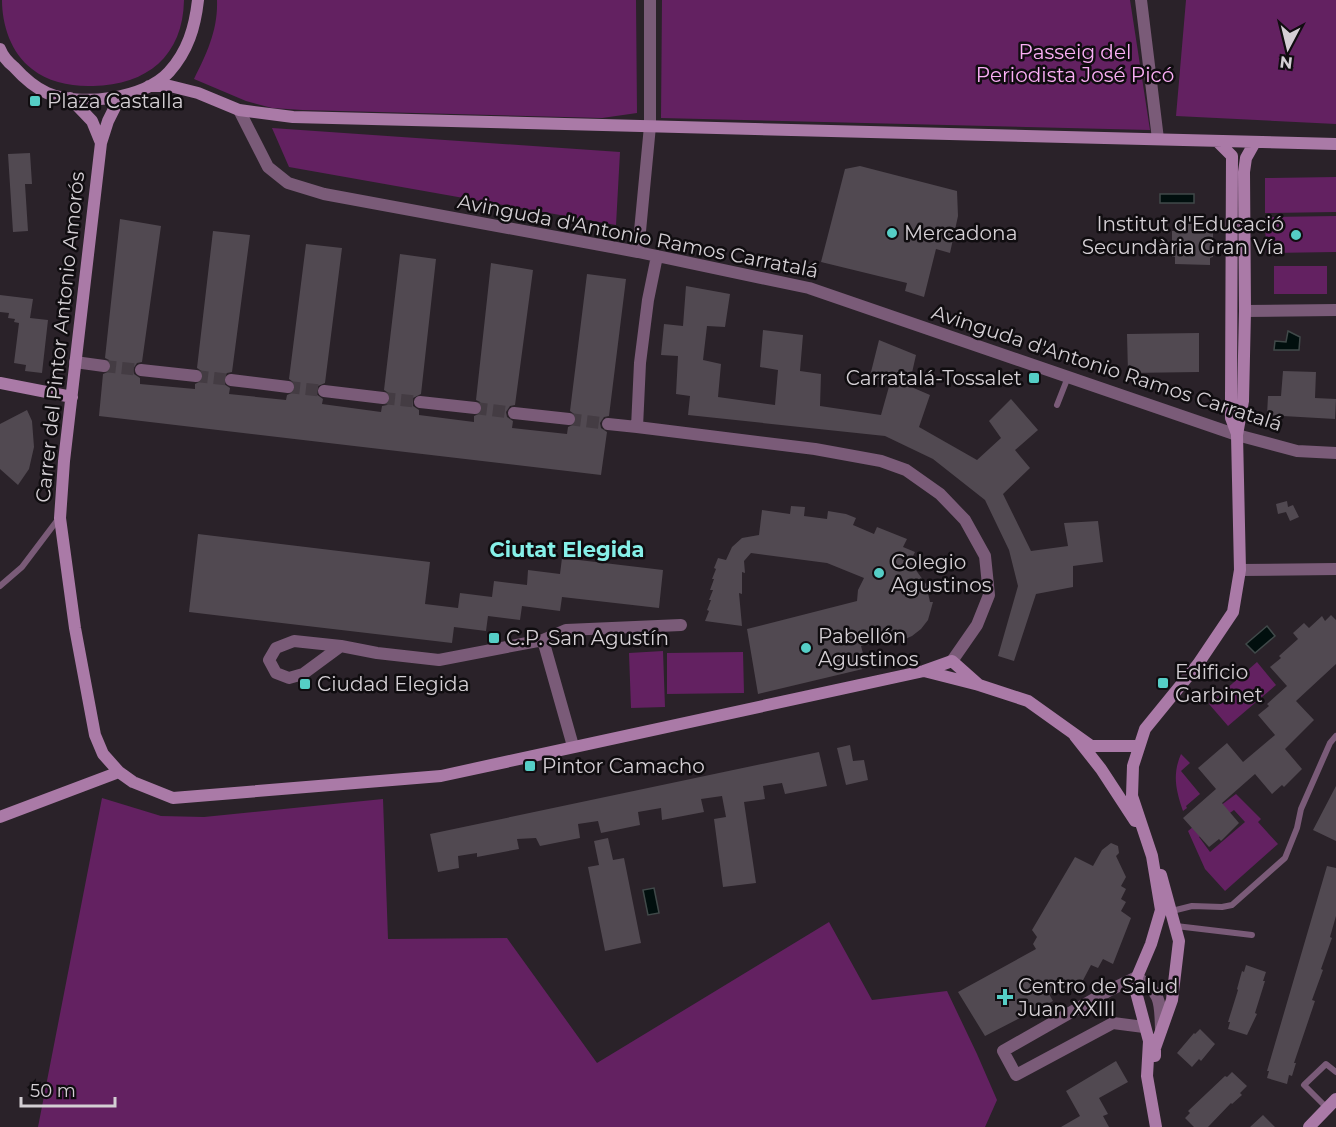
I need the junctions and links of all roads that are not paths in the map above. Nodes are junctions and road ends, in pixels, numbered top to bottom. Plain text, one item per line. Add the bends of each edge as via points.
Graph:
1 (198, 0) edge
2 (650, 0) edge
3 (1141, 0) edge
4 (1, 53) edge
5 (149, 86) junction
6 (120, 97) junction
7 (70, 98) junction
8 (239, 110) junction
9 (650, 126) junction
10 (1158, 139) junction
11 (1217, 141) junction
12 (1255, 142) junction
13 (101, 143) junction
14 (1336, 144) edge
15 (638, 252) junction
16 (657, 256) junction
17 (1336, 310) edge
18 (1245, 311) junction
19 (75, 362) junction
20 (104, 366) tunnel mouth
21 (141, 370) tunnel mouth
22 (196, 376) tunnel mouth
23 (1068, 376) junction
24 (231, 380) tunnel mouth
25 (0, 383) edge
26 (288, 387) tunnel mouth
27 (324, 391) tunnel mouth
28 (72, 397) junction
29 (383, 398) tunnel mouth
30 (420, 402) tunnel mouth
31 (1057, 405) dead end
32 (475, 408) tunnel mouth
33 (514, 413) tunnel mouth
34 (569, 419) tunnel mouth
35 (608, 424) tunnel mouth
36 (637, 427) junction
37 (1237, 435) junction
38 (1336, 453) edge
39 (60, 518) junction
40 (1336, 569) edge
41 (1240, 570) junction
42 (0, 586) edge
43 (681, 626) dead end
44 (543, 640) junction
45 (341, 645) junction
46 (952, 661) junction
47 (924, 671) junction
48 (979, 685) junction
49 (1076, 736) junction
50 (1336, 736) edge
51 (573, 746) junction
52 (1139, 746) junction
53 (119, 772) junction
54 (0, 817) edge
55 (1152, 856) junction
56 (1172, 911) junction
57 (1175, 926) junction
58 (1252, 934) dead end
59 (1137, 977) junction
60 (1144, 1027) junction
61 (1161, 1029) junction
62 (1336, 1072) edge
63 (1331, 1104) edge
64 (1156, 1127) edge
65 (1164, 1127) edge
66 (1309, 1127) edge

1 - 5 street via 187,46 168,73
2 - 9 street
3 - 10 street
4 - 7 street via 34,85
5 - 6 street
5 - 8 street via 198,93
6 - 7 street
6 - 13 street, Carrer del Pintor Antonio Amorós
7 - 13 street via 92,121
8 - 9 street via 293,117
8 - 15 street, Avinguda d'Antonio Ramos Carratalá via 268,167 288,183 324,194
9 - 10 street
9 - 15 street
10 - 11 street
11 - 12 street
11 - 37 street via 1232,156 1231,418
12 - 14 street
12 - 18 street via 1244,172
13 - 19 street, Carrer del Pintor Antonio Amorós
15 - 16 street, Avinguda d'Antonio Ramos Carratalá
16 - 23 street, Avinguda d'Antonio Ramos Carratalá via 809,288
16 - 36 street via 641,356
17 - 18 street
18 - 37 street via 1242,409
19 - 20 street
19 - 28 street, Carrer del Pintor Antonio Amorós
21 - 22 street
23 - 31 lane
23 - 37 street, Avinguda d'Antonio Ramos Carratalá
24 - 26 street
25 - 28 street
27 - 29 street
28 - 39 street, Carrer del Pintor Antonio Amorós
30 - 32 street
33 - 34 street
35 - 36 street
36 - 46 street via 881,461 906,470 940,494 965,520 985,556 989,595 977,626
37 - 38 street, Avinguda d'Antonio Ramos Carratalá via 1297,451
37 - 41 street
39 - 42 lane via 22,567
39 - 53 street, Carrer del Pintor Antonio Amorós via 95,735 103,754
40 - 41 street
41 - 52 street via 1233,612 1198,664 1145,729
43 - 44 street via 566,630
44 - 45 street via 439,660
44 - 51 street
45 - 45 street via 294,641 276,648 268,660 276,673 289,678 303,674
46 - 47 street, Carrer del Pintor Antonio Amorós
46 - 48 street
47 - 48 street
47 - 51 street, Carrer del Pintor Antonio Amorós
48 - 49 street via 1028,701
49 - 52 street via 1091,746
49 - 55 street via 1133,816
50 - 56 lane via 1301,809 1285,858 1232,905
51 - 53 street, Carrer del Pintor Antonio Amorós via 441,776 173,798
52 - 55 street via 1133,766 1132,796
53 - 54 street
55 - 56 street
55 - 59 street via 1161,910
56 - 57 street
57 - 58 lane
57 - 61 street via 1179,941 1172,1000
59 - 60 street via 1136,992
59 - 60 street via 1003,1051 1016,1075 1113,1023
59 - 61 street via 1160,1000
60 - 64 street via 1149,1041 1148,1076
61 - 65 street via 1155,1048 1156,1095
62 - 63 lane via 1326,1064 1304,1085
63 - 66 street

